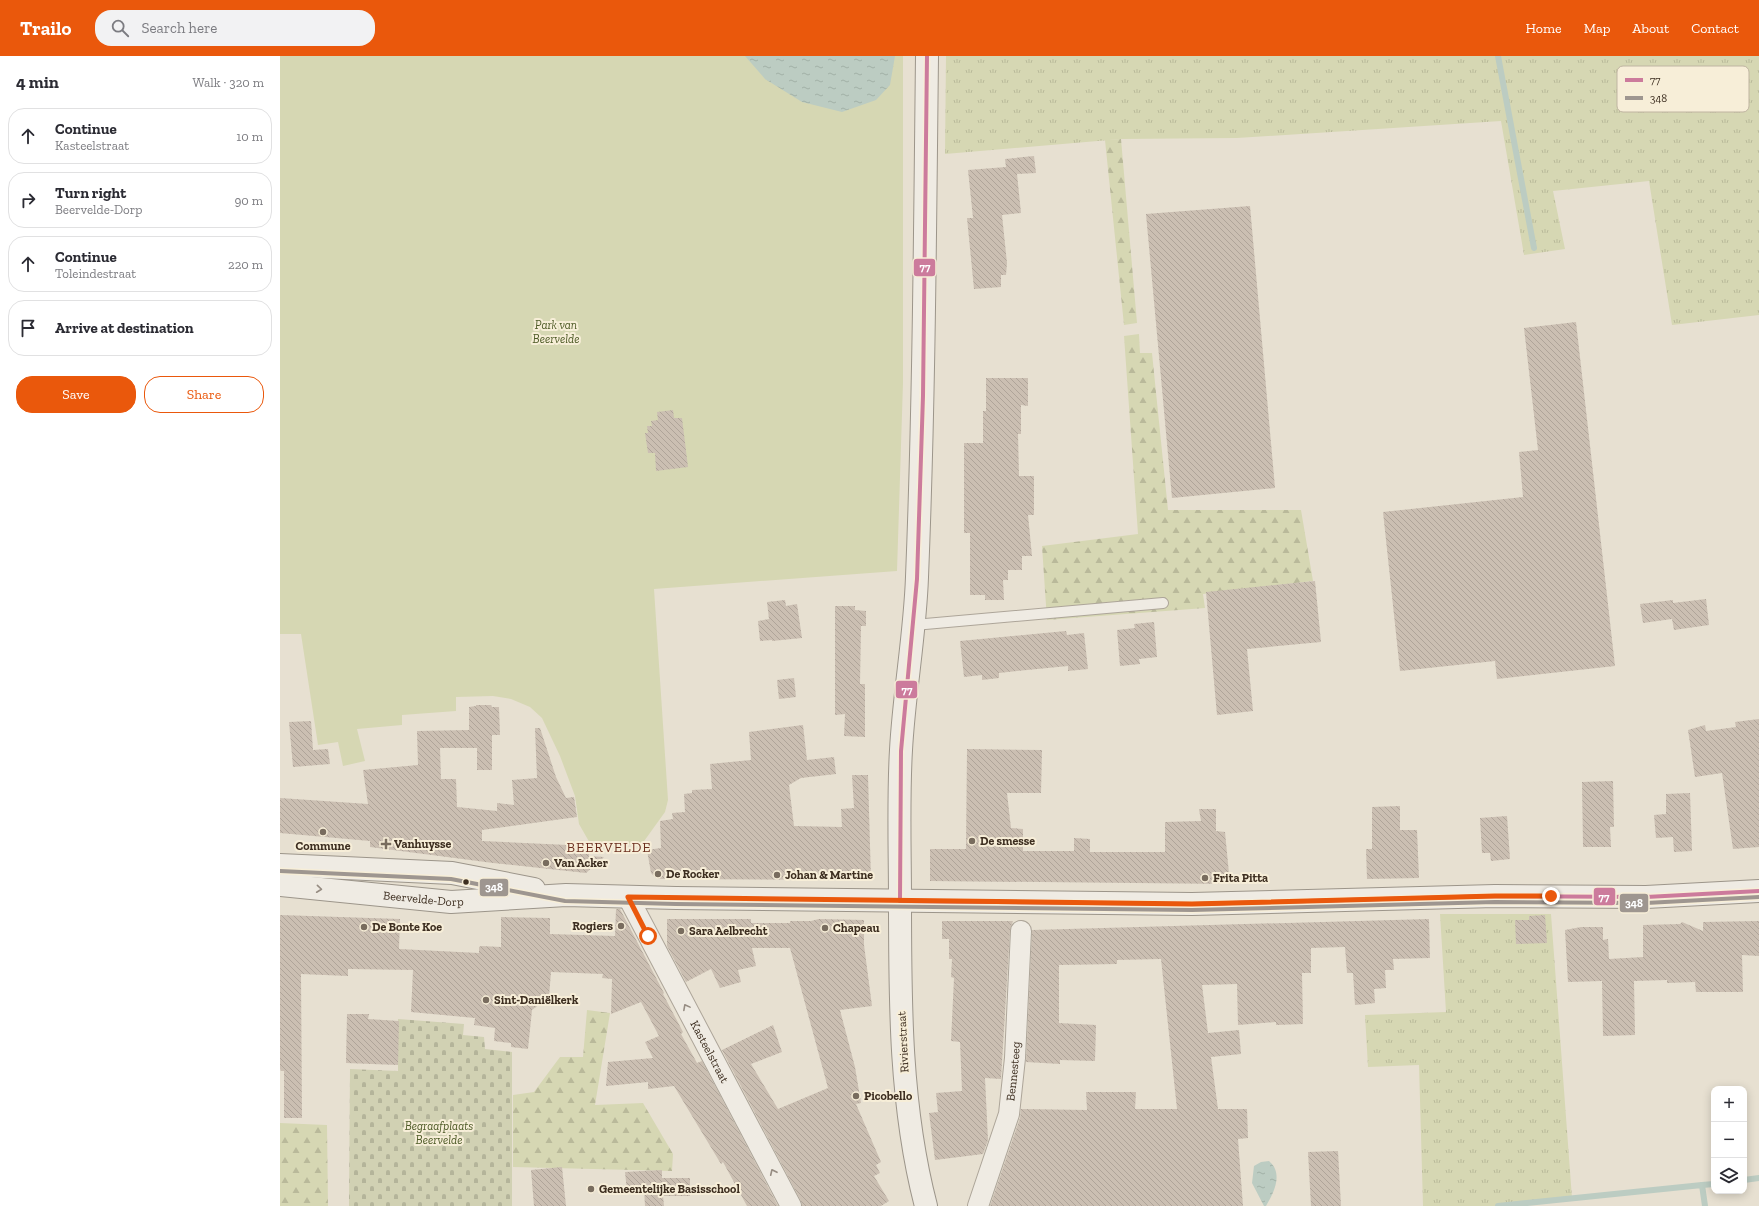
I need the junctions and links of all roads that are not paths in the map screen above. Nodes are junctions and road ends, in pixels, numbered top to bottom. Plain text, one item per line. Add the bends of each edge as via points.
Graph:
1 (927, 56) edge
2 (1163, 603) dead end
3 (914, 626) junction
4 (280, 865) edge
5 (280, 886) edge
6 (1759, 891) edge
7 (566, 895) junction
8 (628, 897) junction
9 (900, 901) junction
10 (1021, 931) dead end
11 (791, 1206) edge
12 (926, 1206) edge
13 (978, 1206) edge

1 - 3 street, Rivierstraat via 923,396
2 - 3 lane
3 - 9 street, Rivierstraat via 901,751
4 - 7 street, Beervelde-Dorp via 452,874
5 -> 7 street, Beervelde-Dorp via 450,902
6 - 9 street, Beervelde-Dorp via 1646,897 1495,896 1192,904
7 - 8 street, Beervelde-Dorp
8 - 9 street, Beervelde-Dorp
11 -> 8 street, Kasteelstraat
9 - 12 street, Rivierstraat via 903,1057 916,1169
10 - 13 street, Bennesteeg via 1015,1058 1009,1114

